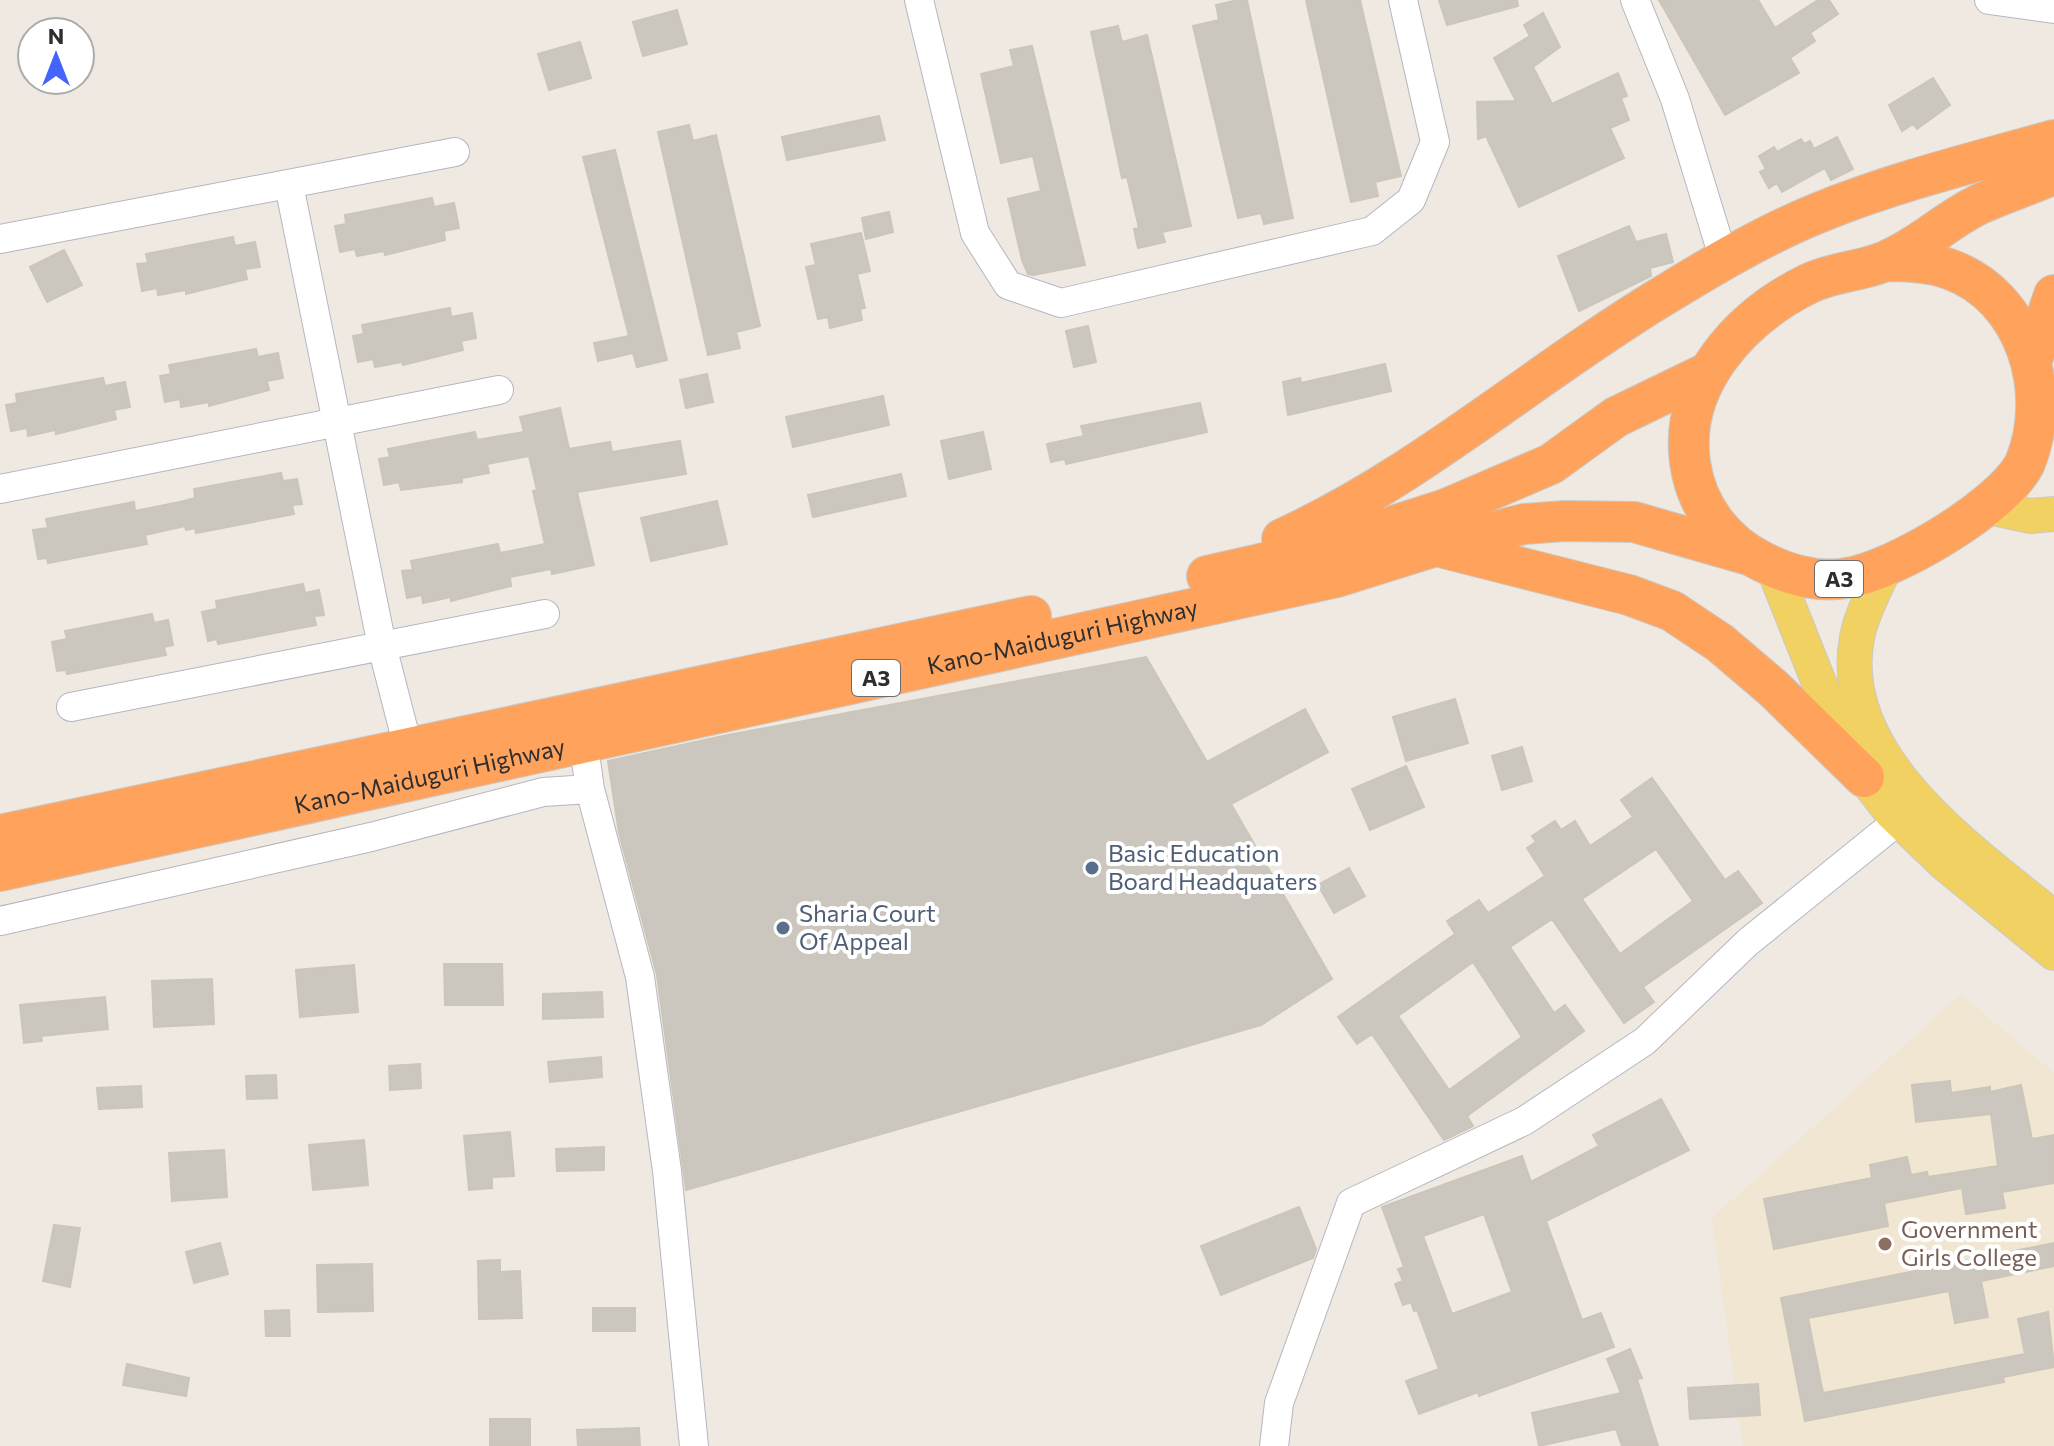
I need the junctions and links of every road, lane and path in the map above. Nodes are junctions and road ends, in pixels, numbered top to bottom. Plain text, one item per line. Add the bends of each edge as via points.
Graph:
1 (919, 0) edge
2 (1403, 0) edge
3 (1635, 0) edge
4 (1989, 0) edge
5 (2054, 9) edge
6 (2054, 140) edge
7 (455, 152) dead end
8 (2054, 174) edge
9 (289, 185) junction
10 (0, 239) edge
11 (1724, 260) junction
12 (1888, 261) junction
13 (2054, 295) edge
14 (1707, 373) junction
15 (2042, 377) edge
16 (499, 390) dead end
17 (335, 423) junction
18 (0, 489) edge
19 (1988, 507) junction
20 (2054, 514) edge
21 (1436, 546) junction
22 (1761, 561) junction
23 (1886, 564) junction
24 (1195, 579) junction
25 (545, 614) dead end
26 (382, 646) junction
27 (71, 707) dead end
28 (583, 740) junction
29 (408, 747) junction
30 (1864, 777) junction
31 (590, 789) junction
32 (1899, 820) junction
33 (0, 835) edge
34 (0, 871) edge
35 (2054, 918) edge
36 (0, 921) edge
37 (2054, 953) edge
38 (694, 1446) edge
39 (1274, 1446) edge

1 - 2 street via 975,233 1008,285 1061,303 1372,231 1411,200 1435,142
3 - 11 street via 1675,99
4 - 5 street
6 - 11 highway, A3 via 1906,182 1817,214
7 - 9 street
8 - 12 highway, A3 via 1979,205
9 - 10 street
9 - 17 street
11 - 24 highway, A3 via 1341,512
12 - 14 highway, A3 via 1821,278 1772,305 1741,331
12 - 15 highway, A3 via 1920,261 1978,283 2011,316
13 - 15 highway, A3
14 - 22 highway, A3 via 1689,425 1691,475 1712,521
14 - 24 highway, Kano-Maiduguri Highway / A3 via 1616,417 1551,464 1446,509 1308,553
15 - 19 highway, A3 via 2029,452 2008,488
16 - 17 street
17 - 18 street
17 - 26 street
19 - 20 main road via 2030,516
19 - 23 highway, A3
21 - 22 highway, Kano-Maiduguri Highway / A3 via 1524,524 1634,522
21 - 28 highway, Kano-Maiduguri Highway / A3 via 1337,577
21 - 30 highway via 1629,595 1672,611 1774,689
22 - 23 highway, A3 via 1818,579 1848,578
22 - 30 main road
23 - 35 main road via 1857,636 1858,704 1869,732 1920,802
24 - 29 highway, Kano-Maiduguri Highway / A3
25 - 26 street
26 - 27 street
26 - 29 street
28 - 31 street
28 - 34 highway, Kano-Maiduguri Highway / A3
29 - 33 highway, Kano-Maiduguri Highway / A3
30 - 32 main road
31 - 36 street via 543,792 371,837
31 - 38 street via 640,977 667,1171
32 - 37 main road via 1986,901
32 - 39 street via 1748,942 1645,1041 1524,1121 1351,1203 1279,1403

